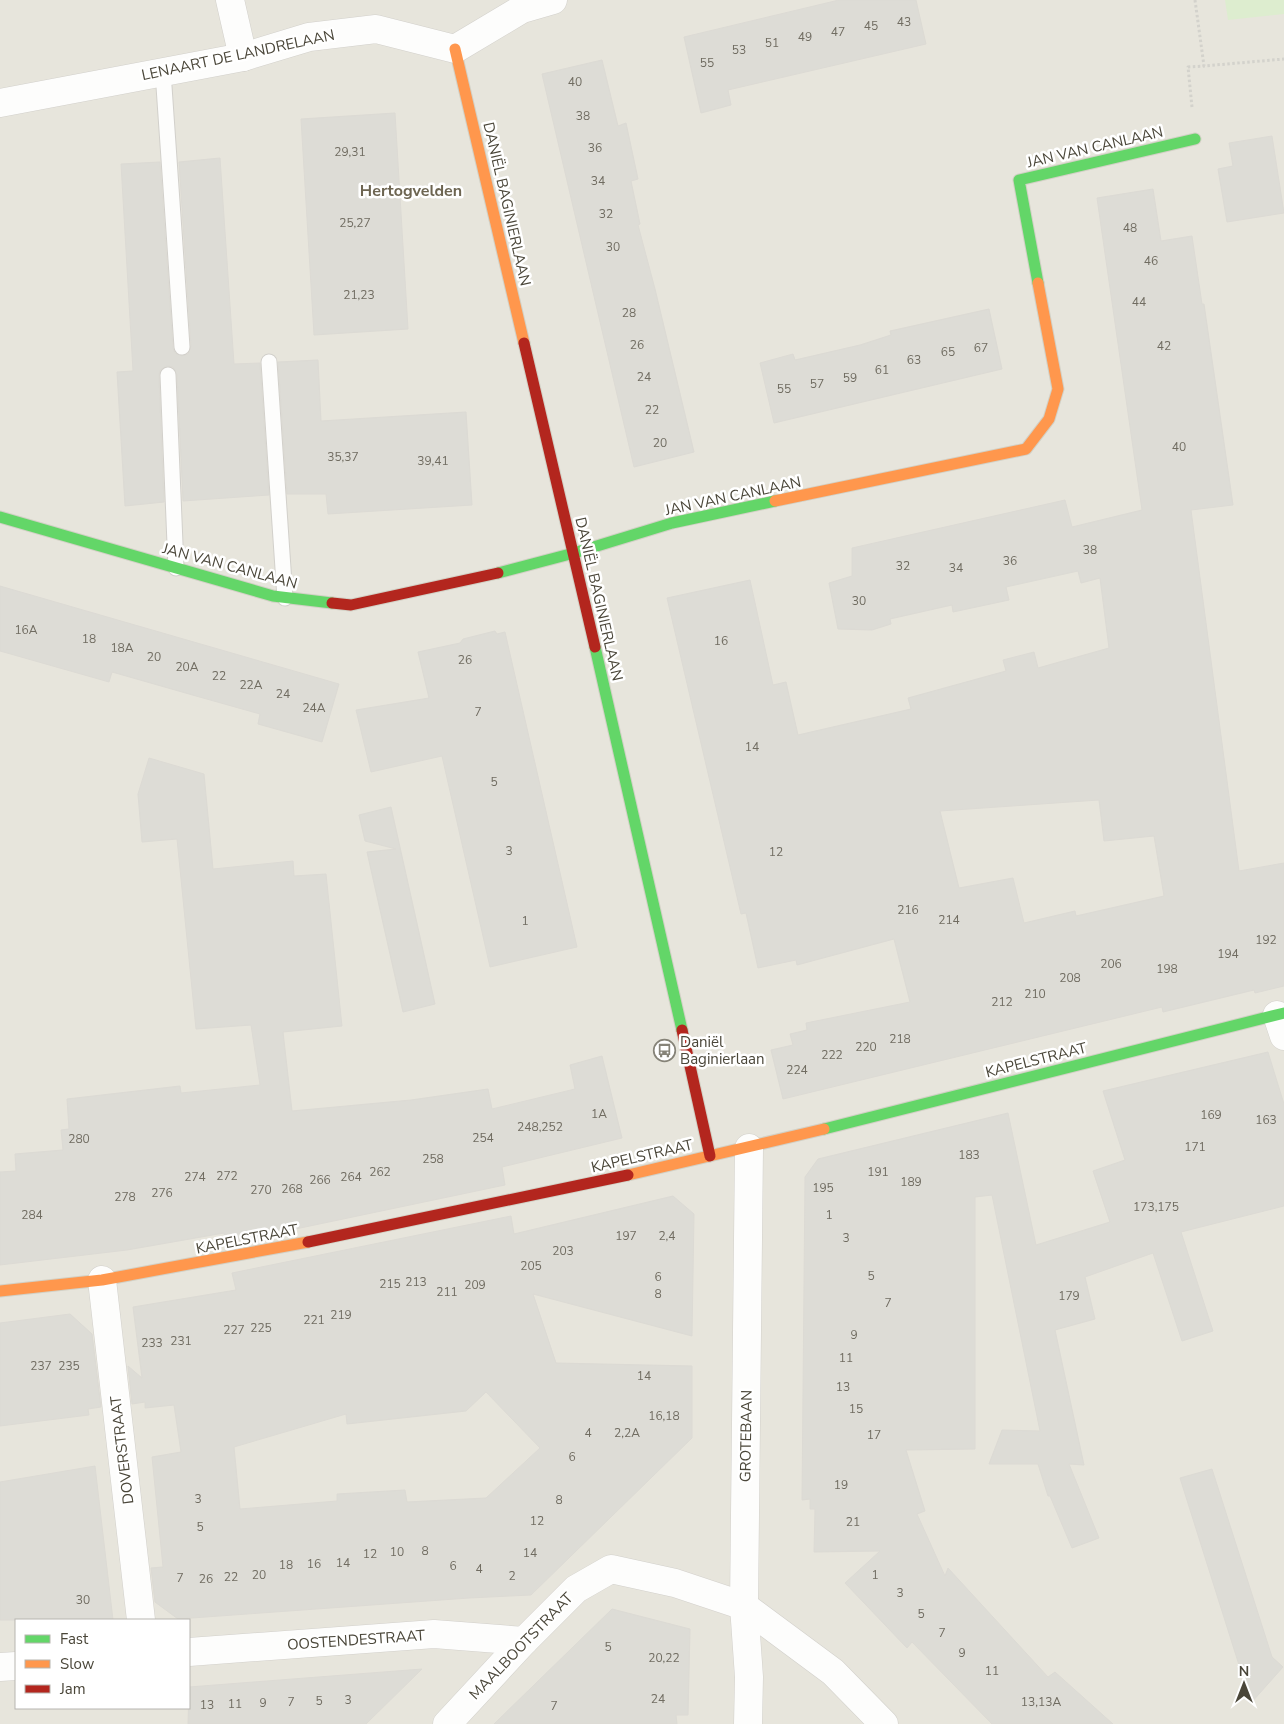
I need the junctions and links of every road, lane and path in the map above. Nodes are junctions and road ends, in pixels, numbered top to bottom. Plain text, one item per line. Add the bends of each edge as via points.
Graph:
1 (230, 0) edge
2 (553, 0) edge
3 (1196, 0) edge
4 (455, 49) junction
5 (243, 57) junction
6 (1284, 59) edge
7 (1204, 66) junction
8 (163, 72) junction
9 (0, 103) edge
10 (1195, 139) joint
11 (182, 347) dead end
12 (269, 362) dead end
13 (168, 374) dead end
14 (0, 517) edge
15 (574, 553) junction
16 (176, 568) junction
17 (285, 598) junction
18 (1282, 1021) edge
19 (749, 1148) junction
20 (710, 1156) junction
21 (102, 1280) junction
22 (0, 1291) edge
23 (744, 1606) junction
24 (141, 1619) edge
25 (524, 1641) junction
26 (190, 1652) edge
27 (15, 1666) edge
28 (0, 1667) edge
29 (447, 1724) edge
30 (748, 1724) edge
31 (884, 1724) edge

1 - 5 street
2 - 4 street via 522,9
3 - 7 path
4 - 5 street, LENAART DE LANDRELAAN via 376,29 309,37
4 - 15 street, DANIËL BAGINIERLAAN
5 - 8 street, LENAART DE LANDRELAAN
6 - 7 path
7 - 10 path via 1188,67
8 - 9 street, LENAART DE LANDRELAAN
8 - 11 lane
10 - 15 street, JAN VAN CANLAAN via 1018,180 1058,390 1049,419 1026,449 672,524
12 - 17 lane
13 - 16 lane
14 - 16 street, JAN VAN CANLAAN
15 - 17 street, JAN VAN CANLAAN via 465,581 350,605
15 - 20 street, DANIËL BAGINIERLAAN
16 - 17 street, JAN VAN CANLAAN
18 - 19 street, KAPELSTRAAT
19 - 20 street, KAPELSTRAAT
19 - 23 street, GROTEBAAN
20 - 21 street, KAPELSTRAAT via 366,1231
21 - 22 street, KAPELSTRAAT
21 - 24 street, DOVERSTRAAT
23 - 25 street, MAALBOOTSTRAAT via 675,1583 611,1569 576,1589
23 - 30 street, GROTEBAAN via 749,1676
23 - 31 street, MAALBOOTSTRAAT via 833,1672
25 - 26 street, OOSTENDESTRAAT via 434,1634
25 - 29 street, MAALBOOTSTRAAT
27 - 28 street

